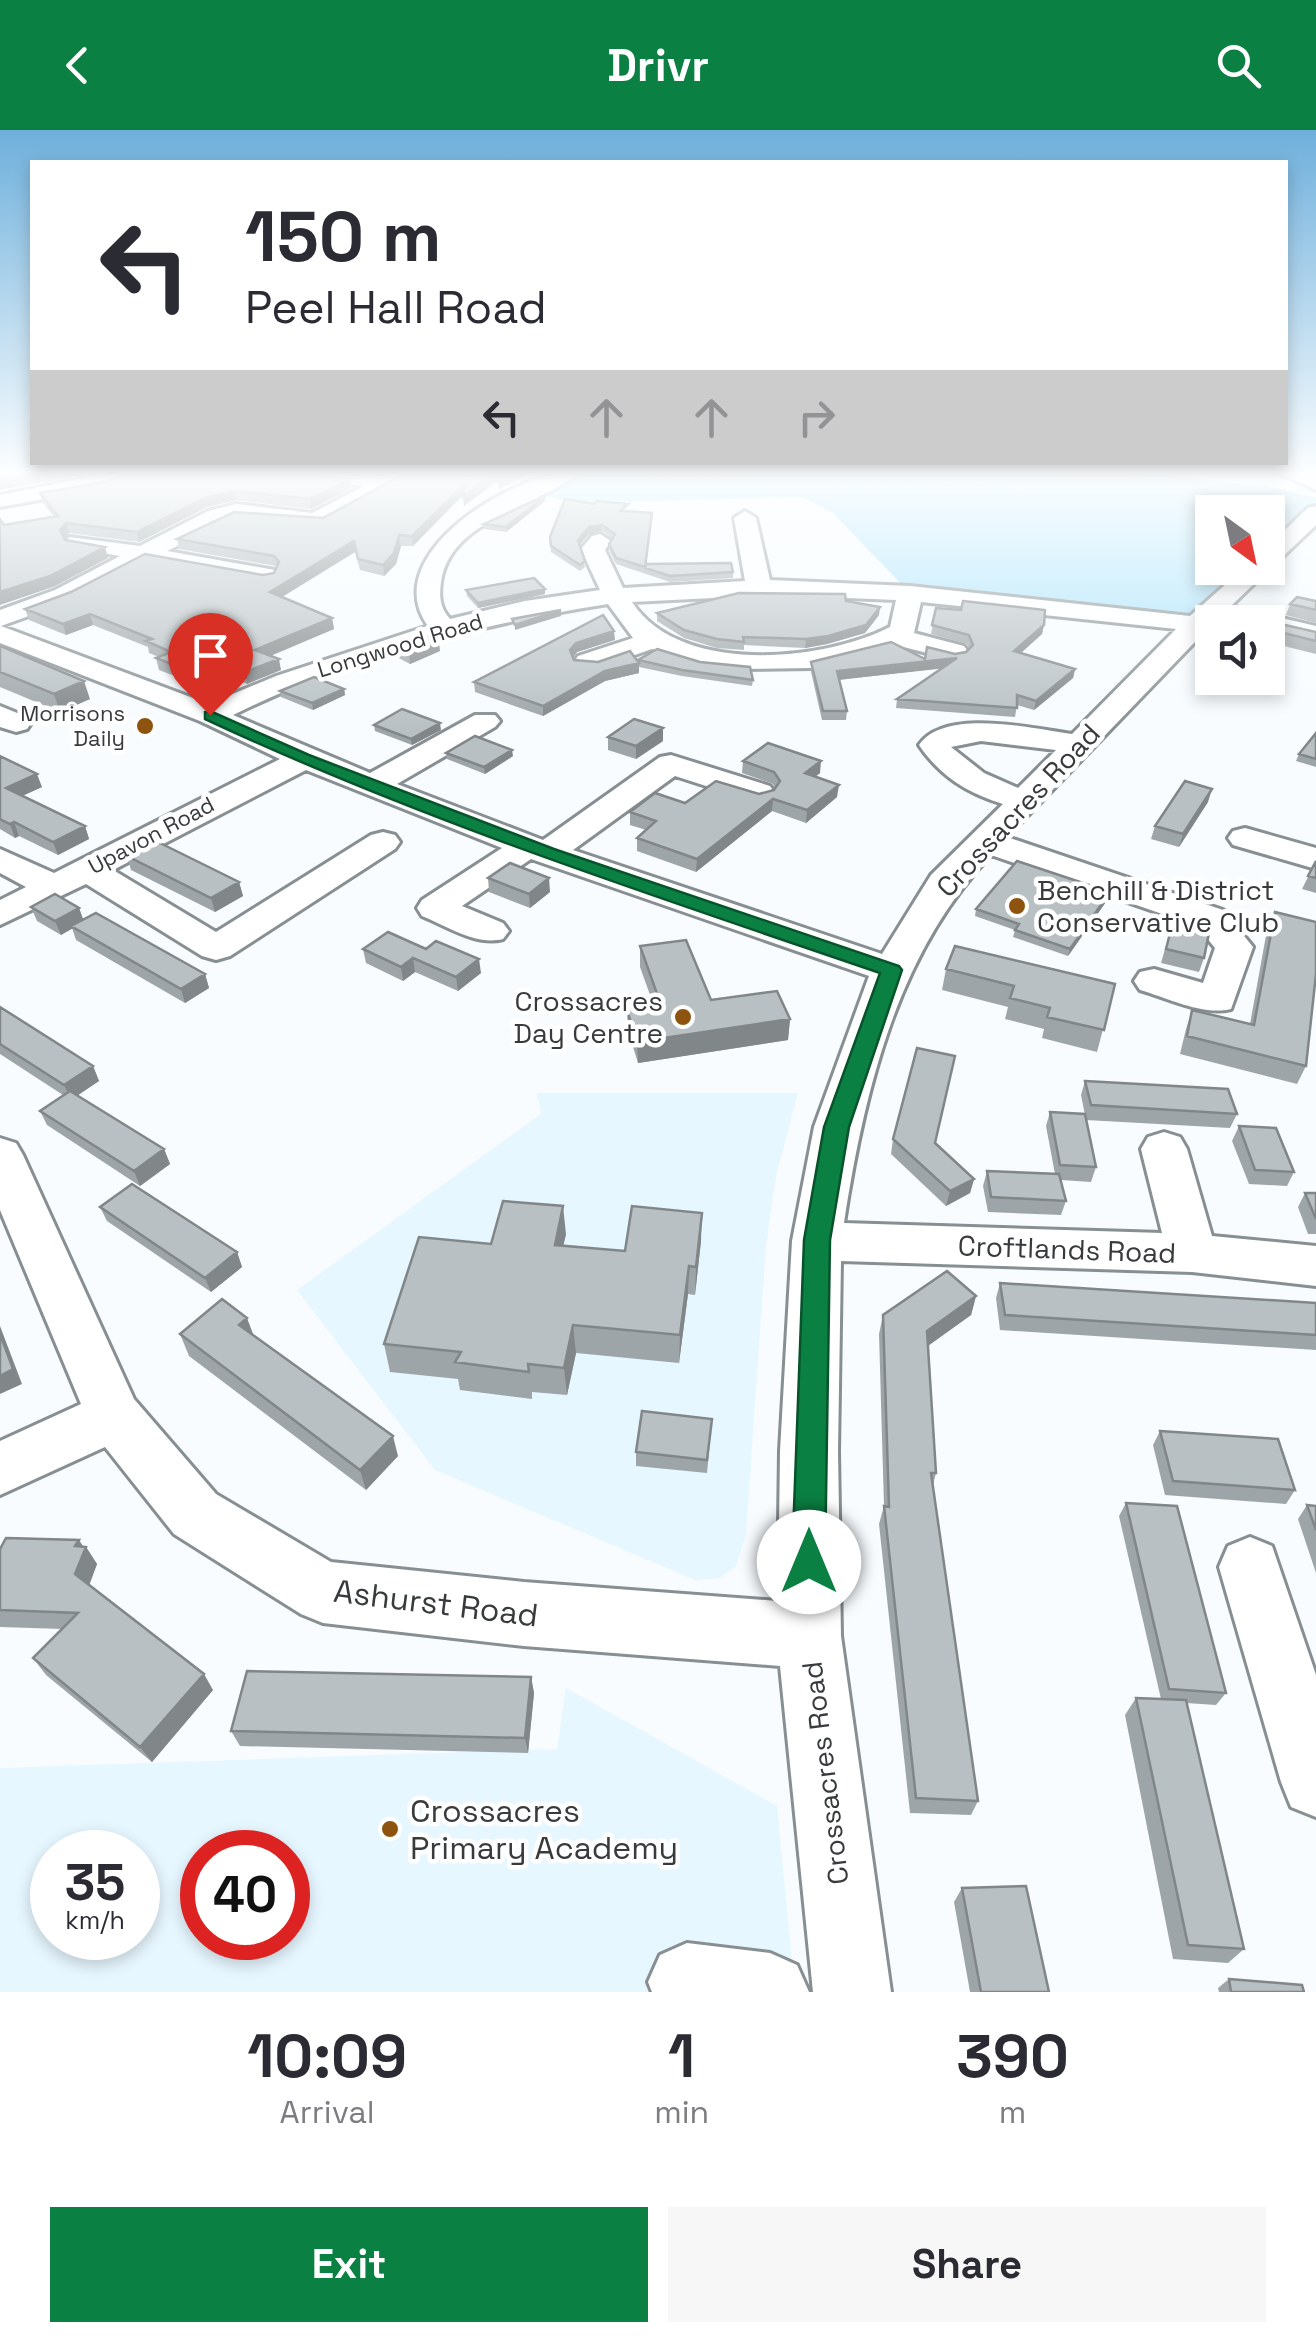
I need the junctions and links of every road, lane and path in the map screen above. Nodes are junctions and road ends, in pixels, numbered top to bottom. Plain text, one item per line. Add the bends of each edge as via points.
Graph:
1 (134, 558) edge
2 (170, 558) edge
3 (439, 558) edge
4 (596, 558) edge
5 (753, 558) edge
6 (266, 575) edge
7 (1238, 585) edge
8 (759, 588) junction
9 (910, 593) junction
10 (618, 596) junction
11 (1216, 605) edge
12 (1195, 615) edge
13 (0, 619) edge
14 (1195, 625) edge
15 (445, 628) junction
16 (1285, 629) edge
17 (0, 634) edge
18 (1316, 634) edge
19 (894, 636) junction
20 (653, 640) junction
21 (954, 652) edge
22 (780, 660) junction
23 (76, 661) junction
24 (588, 662) edge
25 (42, 675) edge
26 (788, 696) dead end
27 (210, 715) junction
28 (486, 721) dead end
29 (1078, 744) junction
30 (304, 759) junction
31 (374, 784) junction
32 (759, 793) edge
33 (1022, 800) junction
34 (1245, 838) dead end
35 (985, 841) junction
36 (384, 842) dead end
37 (538, 849) junction
38 (0, 858) edge
39 (1316, 859) edge
40 (87, 869) junction
41 (52, 886) junction
42 (0, 914) edge
43 (490, 931) dead end
44 (891, 970) junction
45 (1154, 982) dead end
46 (1164, 1149) dead end
47 (0, 1154) edge
48 (817, 1240) junction
49 (1192, 1253) junction
50 (1316, 1266) edge
51 (114, 1416) junction
52 (0, 1468) edge
53 (1250, 1567) dead end
54 (809, 1636) junction
55 (1316, 1782) edge
56 (687, 1982) dead end
57 (770, 1992) edge
58 (852, 1992) edge

1 - 13 street
2 - 6 street
3 - 15 street via 427,590 429,607
4 - 10 street
5 - 8 street
7 - 11 street, Crossacres Road
8 - 9 street, Longwood Road
8 - 10 street, Longwood Road
9 - 12 street, Longwood Road
9 - 19 street via 902,630
10 - 15 street, Longwood Road via 525,608
10 - 20 street
14 - 29 street, Crossacres Road
15 - 27 street, Longwood Road via 255,691
16 - 18 street, Longwood Road
17 - 23 street
19 - 21 street
19 - 22 street via 853,654
20 - 22 street via 699,655
20 - 24 street
22 - 26 street
23 - 25 street
23 - 27 street
27 - 30 street
28 - 31 street
29 - 33 street, Crossacres Road
29 - 33 street via 966,731 944,735 934,745 995,793
30 - 31 street
30 - 40 street, Upavon Road
31 - 37 street
32 - 37 street via 670,764
33 - 35 street, Crossacres Road
34 - 39 street
35 - 44 street, Crossacres Road via 938,892
35 - 45 street via 1210,918 1234,947 1217,1000
36 - 40 street via 216,948
37 - 43 street via 435,908
37 - 44 street
38 - 41 street
40 - 41 street, Upavon Road
41 - 42 street, Upavon Road
44 - 48 street, Crossacres Road via 836,1127
46 - 49 street
47 - 51 street, Ashurst Road
48 - 49 street, Croftlands Road
48 - 54 street, Crossacres Road
49 - 50 street, Croftlands Road
51 - 52 street
51 - 54 street, Ashurst Road via 194,1514 322,1592
53 - 55 street
54 - 58 street, Crossacres Road
56 - 57 street

